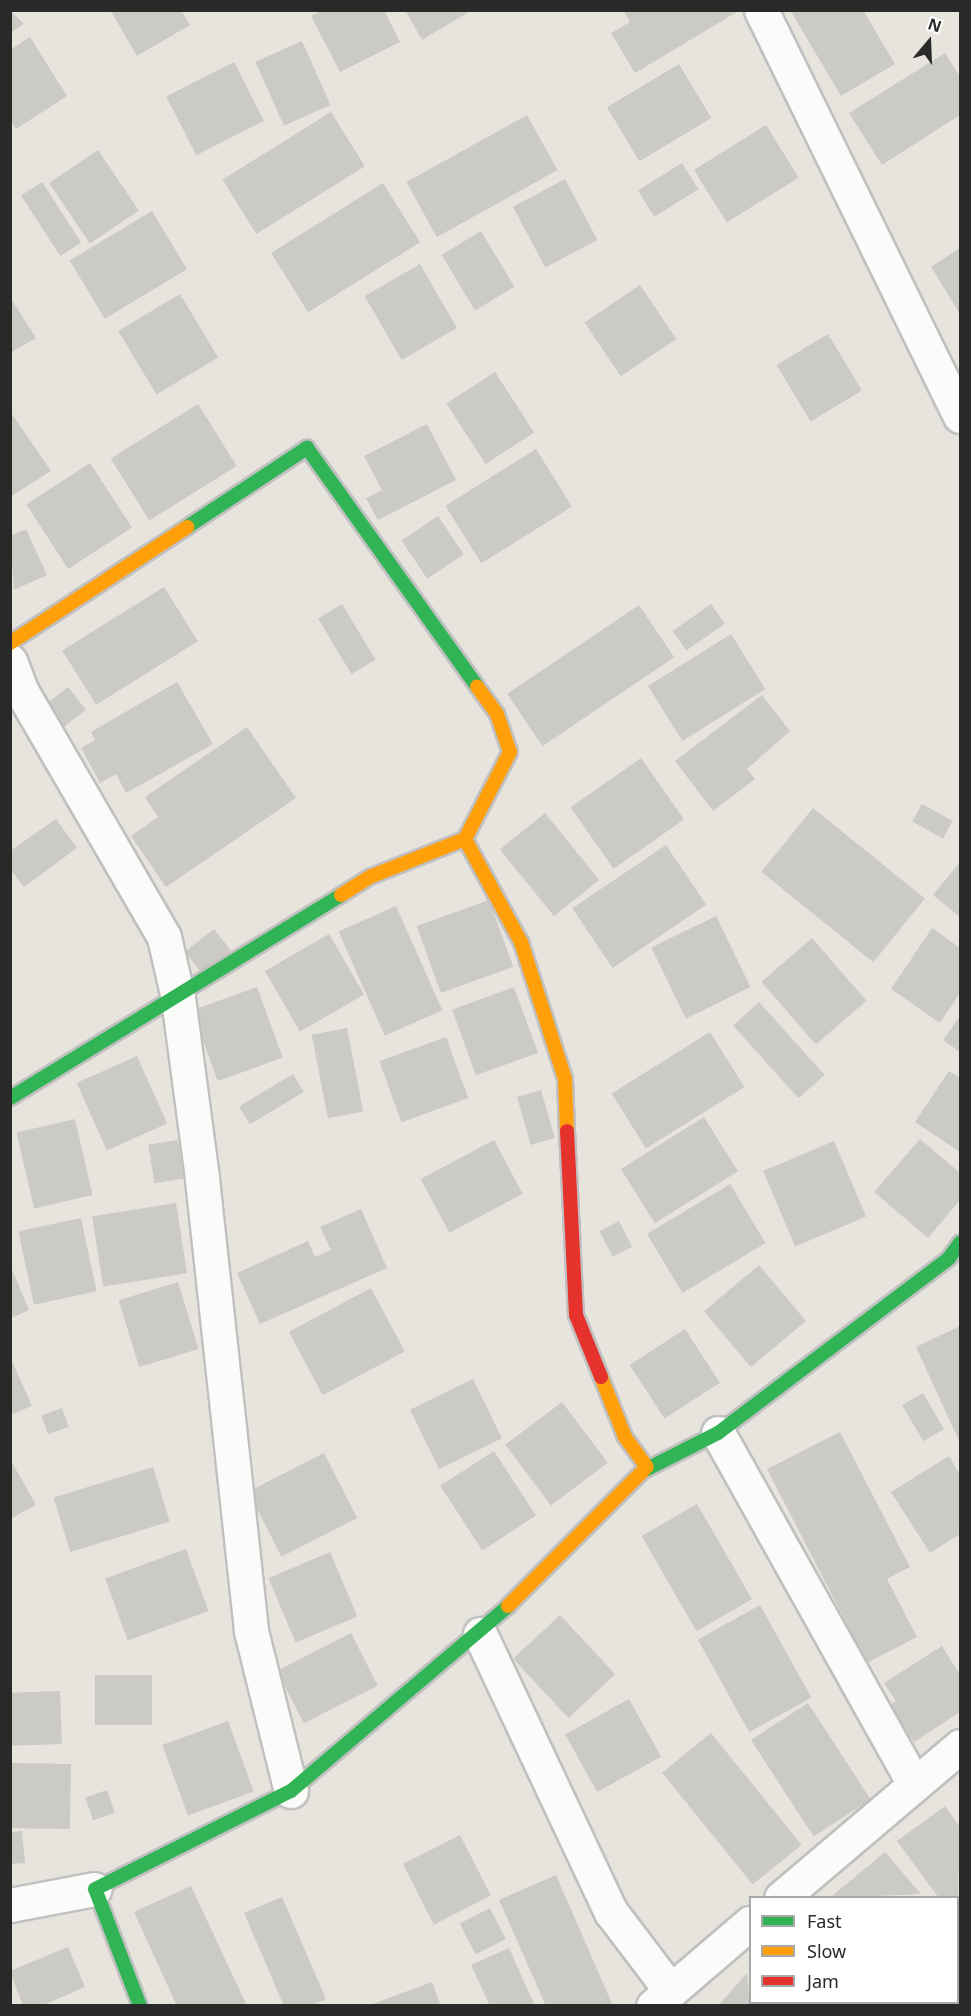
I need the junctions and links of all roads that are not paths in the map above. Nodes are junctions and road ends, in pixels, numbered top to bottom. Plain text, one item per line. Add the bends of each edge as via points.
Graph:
1 (761, 10) edge
2 (960, 416) edge
3 (10, 643) edge
4 (10, 661) edge
5 (465, 839) junction
6 (178, 998) junction
7 (10, 1098) edge
8 (960, 1243) edge
9 (718, 1433) junction
10 (647, 1467) junction
11 (480, 1634) junction
12 (960, 1746) edge
13 (914, 1784) junction
14 (291, 1791) junction
15 (95, 1889) junction
16 (783, 1896) edge
17 (10, 1905) edge
18 (749, 1924) edge
19 (662, 1998) edge
20 (140, 2006) edge

1 - 2 street
3 - 5 street via 307,448 497,714 510,752
4 - 6 street via 22,692 164,938
5 - 6 street via 372,876
5 - 10 street via 521,942 566,1079 576,1315 625,1437
6 - 7 street
6 - 14 street via 251,1631
8 - 9 street via 949,1258
9 - 10 street
9 - 13 street
10 - 11 street
11 - 14 street
11 - 19 street via 611,1912
12 - 13 street
13 - 16 street
14 - 15 street
15 - 17 street
15 - 20 street
18 - 19 street

